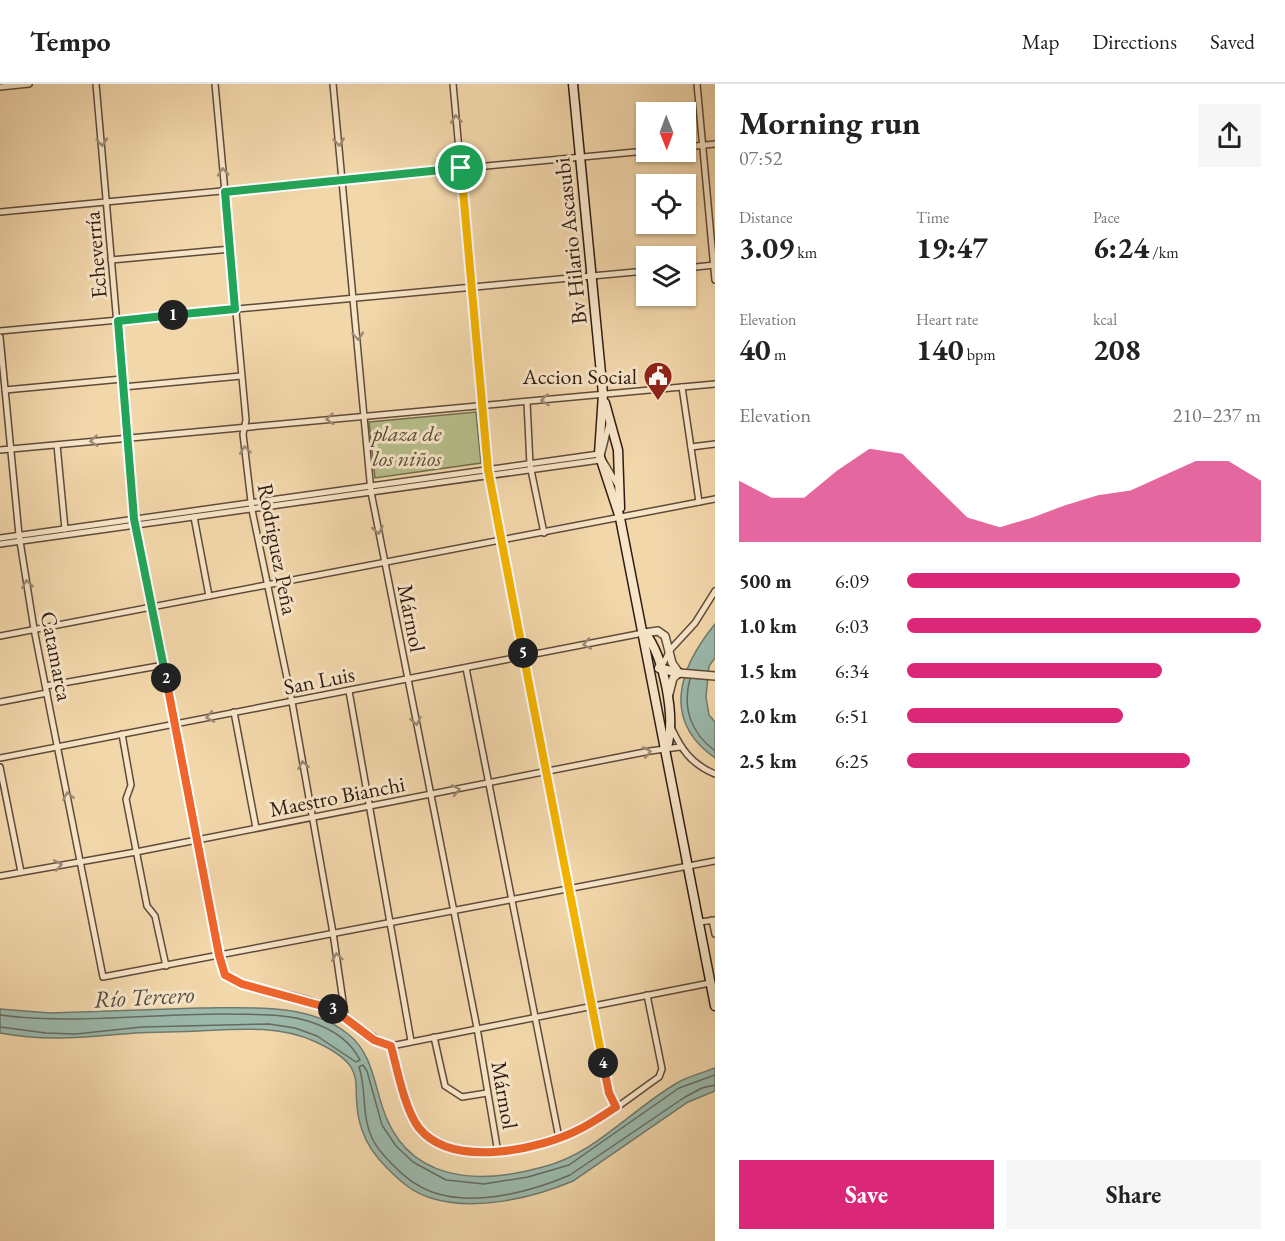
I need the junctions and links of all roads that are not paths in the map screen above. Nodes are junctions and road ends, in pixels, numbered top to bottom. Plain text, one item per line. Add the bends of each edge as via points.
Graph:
1 (29, 84) edge
2 (96, 84) edge
3 (215, 84) edge
4 (333, 84) edge
5 (453, 84) edge
6 (573, 84) edge
7 (697, 84) edge
8 (0, 87) edge
9 (715, 144) edge
10 (696, 146) edge
11 (703, 146) junction
12 (636, 151) edge
13 (579, 156) junction
14 (461, 168) junction
15 (343, 179) junction
16 (225, 192) junction
17 (107, 202) junction
18 (0, 212) edge
19 (231, 249) junction
20 (111, 260) junction
21 (714, 265) edge
22 (696, 267) edge
23 (636, 272) edge
24 (591, 276) junction
25 (715, 280) edge
26 (472, 288) junction
27 (354, 297) junction
28 (235, 309) junction
29 (118, 321) junction
30 (0, 332) edge
31 (0, 338) edge
32 (241, 376) junction
33 (122, 380) junction
34 (715, 384) edge
35 (123, 387) junction
36 (682, 387) junction
37 (5, 390) junction
38 (603, 394) junction
39 (527, 402) junction
40 (482, 406) junction
41 (365, 416) junction
42 (610, 419) junction
43 (244, 427) junction
44 (126, 438) junction
45 (715, 444) edge
46 (57, 445) junction
47 (691, 447) junction
48 (11, 449) junction
49 (0, 450) edge
50 (600, 457) junction
51 (531, 468) junction
52 (488, 473) junction
53 (371, 489) junction
54 (620, 491) junction
55 (715, 499) edge
56 (699, 502) junction
57 (251, 506) junction
58 (194, 518) junction
59 (620, 518) junction
60 (135, 522) junction
61 (65, 529) junction
62 (544, 533) junction
63 (0, 538) edge
64 (20, 538) junction
65 (501, 541) junction
66 (0, 544) edge
67 (384, 562) junction
68 (268, 584) junction
69 (715, 591) edge
70 (209, 596) junction
71 (152, 606) junction
72 (34, 629) junction
73 (644, 633) junction
74 (0, 636) edge
75 (645, 646) junction
76 (669, 650) junction
77 (524, 657) junction
78 (164, 665) junction
79 (466, 668) junction
80 (661, 669) junction
81 (679, 673) junction
82 (715, 676) edge
83 (407, 680) junction
84 (46, 686) junction
85 (349, 691) junction
86 (47, 693) junction
87 (668, 700) junction
88 (0, 702) edge
89 (292, 702) junction
90 (234, 712) junction
91 (175, 723) junction
92 (671, 727) junction
93 (122, 734) junction
94 (58, 746) junction
95 (680, 747) junction
96 (666, 748) junction
97 (0, 758) edge
98 (0, 767) edge
99 (547, 772) junction
100 (715, 774) edge
101 (489, 784) junction
102 (431, 795) junction
103 (370, 807) junction
104 (313, 818) junction
105 (256, 828) junction
106 (197, 840) junction
107 (136, 852) junction
108 (81, 861) junction
109 (715, 861) edge
110 (689, 865) junction
111 (21, 872) junction
112 (0, 876) edge
113 (570, 888) junction
114 (512, 900) junction
115 (454, 910) junction
116 (714, 920) edge
117 (391, 922) junction
118 (700, 922) junction
119 (333, 933) junction
120 (715, 934) edge
121 (219, 955) junction
122 (166, 966) junction
123 (710, 982) junction
124 (647, 995) junction
125 (592, 1006) junction
126 (715, 1006) edge
127 (345, 1015) junction
128 (534, 1017) junction
129 (477, 1028) junction
130 (434, 1037) junction
131 (411, 1041) junction
132 (391, 1046) junction
133 (488, 1093) junction
134 (616, 1107) junction
135 (559, 1138) junction
136 (498, 1153) junction

1 - 8 street
2 -> 17 street, Echeverría
16 -> 3 street, Rodriguez Peña
4 -> 15 street, Mármol
14 -> 5 street
6 - 13 main road, Bv Hilario Ascasubi
7 - 11 street
9 - 11 street
10 - 11 street
11 - 21 street
12 - 13 street
13 - 14 street
13 - 24 main road, Bv Hilario Ascasubi
14 - 15 street
14 - 26 street
15 - 16 street
15 - 27 street, Mármol
16 - 17 street
16 - 19 street, Rodriguez Peña
17 - 18 street
17 - 20 street, Echeverría
19 - 20 street
19 - 28 street, Rodriguez Peña
20 - 29 street, Echeverría
21 - 22 street
21 - 25 street
23 - 24 street
24 - 26 street
24 - 38 main road, Bv Hilario Ascasubi
26 - 27 street
26 - 40 street
27 - 28 street
27 -> 41 street, Mármol
28 - 29 street
28 - 32 street, Rodriguez Peña
29 - 30 street
29 - 33 street, Echeverría
31 - 37 street, Catamarca
32 - 35 street
32 - 43 street, Rodriguez Peña
33 - 35 street, Echeverría
33 - 37 street
34 - 36 street
35 - 44 street, Echeverría
36 - 38 street
36 - 47 street
37 - 48 street, Catamarca
38 -> 39 street
38 - 42 main road
38 - 50 main road
39 - 40 street
39 - 51 street
40 - 41 street
40 - 52 street
41 -> 43 street
41 - 53 street, Mármol
42 - 50 street
42 - 54 main road via 618,450
43 - 44 street
57 -> 43 street, Rodriguez Peña
44 -> 46 street
44 - 60 street, Echeverría
45 - 47 street
46 - 48 street
46 - 61 street
47 - 56 street
48 - 49 street
48 - 64 street, Catamarca
50 - 51 street
50 - 54 street
50 - 59 main road
51 - 52 street
51 - 62 street
52 - 53 street
52 - 65 street
53 - 57 street
53 -> 67 street, Mármol
54 - 59 main road
55 - 56 street
56 - 59 street
57 - 58 street
57 - 60 street
57 - 68 street, Rodriguez Peña
58 - 60 street
58 - 70 street
59 - 62 street
59 - 73 main road
60 - 61 street
60 - 64 street
60 - 71 street, Echeverría
61 - 64 street
62 - 65 street
63 - 64 street
64 - 66 street
72 -> 64 street, Catamarca
65 - 67 street
65 - 77 street
67 - 68 street
67 - 83 street, Mármol
68 - 70 street
68 - 89 street, Rodriguez Peña
69 - 76 street via 695,623
70 - 71 street
71 - 72 street
71 - 78 street, Echeverría
72 - 74 street
72 - 84 street, Catamarca
73 - 75 main road
73 - 76 street via 662,633
73 -> 77 street, San Luis
73 - 80 main road
75 - 80 main road via 653,665
75 - 96 main road
76 - 80 street
76 - 81 street
77 - 79 street, San Luis
77 - 99 street
78 - 84 street
78 - 91 street, Echeverría
79 - 83 street, San Luis
79 - 101 street
80 - 81 main road
80 - 87 main road
81 - 82 street
81 - 87 street via 673,678
83 - 85 street, San Luis
83 -> 102 street, Mármol
84 - 86 street, Catamarca
85 - 89 street, San Luis
85 - 103 street
86 - 88 street
86 - 94 street, Catamarca
87 - 92 main road
89 - 90 street, San Luis
104 -> 89 street, Rodriguez Peña
90 -> 91 street, San Luis
90 - 105 street
91 - 93 street, San Luis
91 - 106 street, Echeverría
92 - 95 street
92 - 96 main road
93 - 94 street, San Luis
93 - 107 street via 131,785 126,799
94 - 97 street, San Luis
108 -> 94 street, Catamarca
95 - 96 street, Maestro Bianchi
95 - 100 street via 698,766
99 -> 96 street, Maestro Bianchi
96 - 110 main road
98 - 111 street
99 - 101 street, Maestro Bianchi
99 - 113 street
102 -> 101 street, Maestro Bianchi
101 - 114 street
102 - 103 street, Maestro Bianchi
102 - 115 street, Mármol
103 - 104 street, Maestro Bianchi
103 - 117 street
104 - 105 street, Maestro Bianchi
104 - 119 street, Rodriguez Peña
105 - 106 street, Maestro Bianchi
106 - 107 street, Maestro Bianchi
106 - 121 street, Echeverría
107 - 108 street, Maestro Bianchi
107 - 122 street via 147,906 155,916
111 -> 108 street, Maestro Bianchi
108 - 122 street, Catamarca via 103,977
109 - 110 street
110 - 113 street
110 - 118 main road
111 - 112 street, Maestro Bianchi
113 - 114 street
113 - 125 street
114 - 115 street
114 - 128 street
115 - 117 street
115 - 129 street, Mármol
116 - 118 street
116 - 120 street
117 - 119 street
117 - 131 street
118 - 123 main road
119 - 121 street
127 -> 119 street, Rodriguez Peña
121 - 122 street
121 - 127 street, Echeverría via 230,979
123 - 124 street
123 - 126 main road
124 - 125 street
124 - 134 street via 662,1074
125 - 128 street
125 - 134 street via 609,1093
127 - 132 street, Echeverría via 374,1040
128 - 129 street
128 - 135 street
129 - 130 street
129 - 133 street, Mármol
130 - 131 street
130 - 133 street via 445,1086 462,1097
131 - 132 street
132 - 136 street via 415,1120 425,1134 438,1144 460,1151
133 - 136 street, Mármol
134 - 135 street
135 - 136 street

